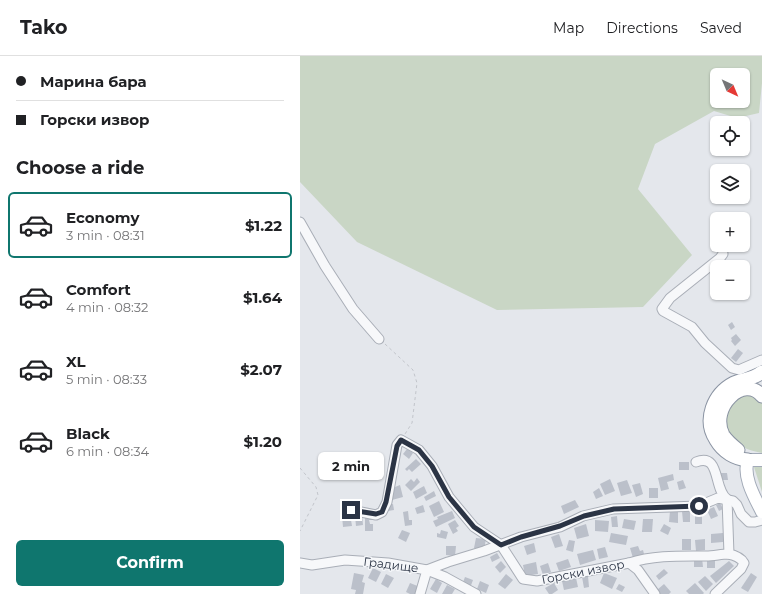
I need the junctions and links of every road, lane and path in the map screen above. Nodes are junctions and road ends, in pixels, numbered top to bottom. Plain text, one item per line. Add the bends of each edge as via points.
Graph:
1 (300, 222) edge
2 (723, 252) edge
3 (379, 339) joint
4 (762, 360) edge
5 (762, 372) edge
6 (762, 396) edge
7 (401, 440) junction
8 (755, 460) edge
9 (696, 462) dead end
10 (300, 468) edge
11 (727, 498) junction
12 (762, 501) edge
13 (351, 510) dead end
14 (762, 512) edge
15 (762, 520) edge
16 (300, 531) edge
17 (501, 545) junction
18 (729, 554) junction
19 (300, 563) edge
20 (629, 563) junction
21 (427, 570) junction
22 (420, 594) edge
23 (476, 594) edge
24 (655, 594) edge
25 (715, 594) edge

1 - 3 street via 353,309
2 - 4 street via 720,258 670,298 662,309 692,327 705,344 732,368 739,370
3 - 7 path via 412,370 417,383 412,423
5 - 8 highway via 726,388 715,402 710,416 710,428 722,448 734,457
6 - 8 highway via 755,390 739,391 730,397 720,414 721,428 726,439
7 - 13 street via 397,446 382,512 376,514
7 - 17 street, Горски извор via 419,450 432,466 449,497 474,527
8 - 12 main road via 752,467
8 - 14 main road via 746,467 746,472
9 - 11 street via 706,460 710,463 720,489
10 - 16 path via 316,487 318,495
11 - 15 street via 737,505 749,522
11 - 17 street via 718,498 699,506 614,509 584,516
11 - 18 street
17 - 20 street, Горски извор via 523,580 537,581
17 - 21 street
18 - 20 street, Горски извор via 666,556
18 - 25 street via 744,563
19 - 21 street, Градище via 312,565 345,560 388,563
20 - 24 street via 638,570
21 - 22 street
21 - 23 street, Градище

